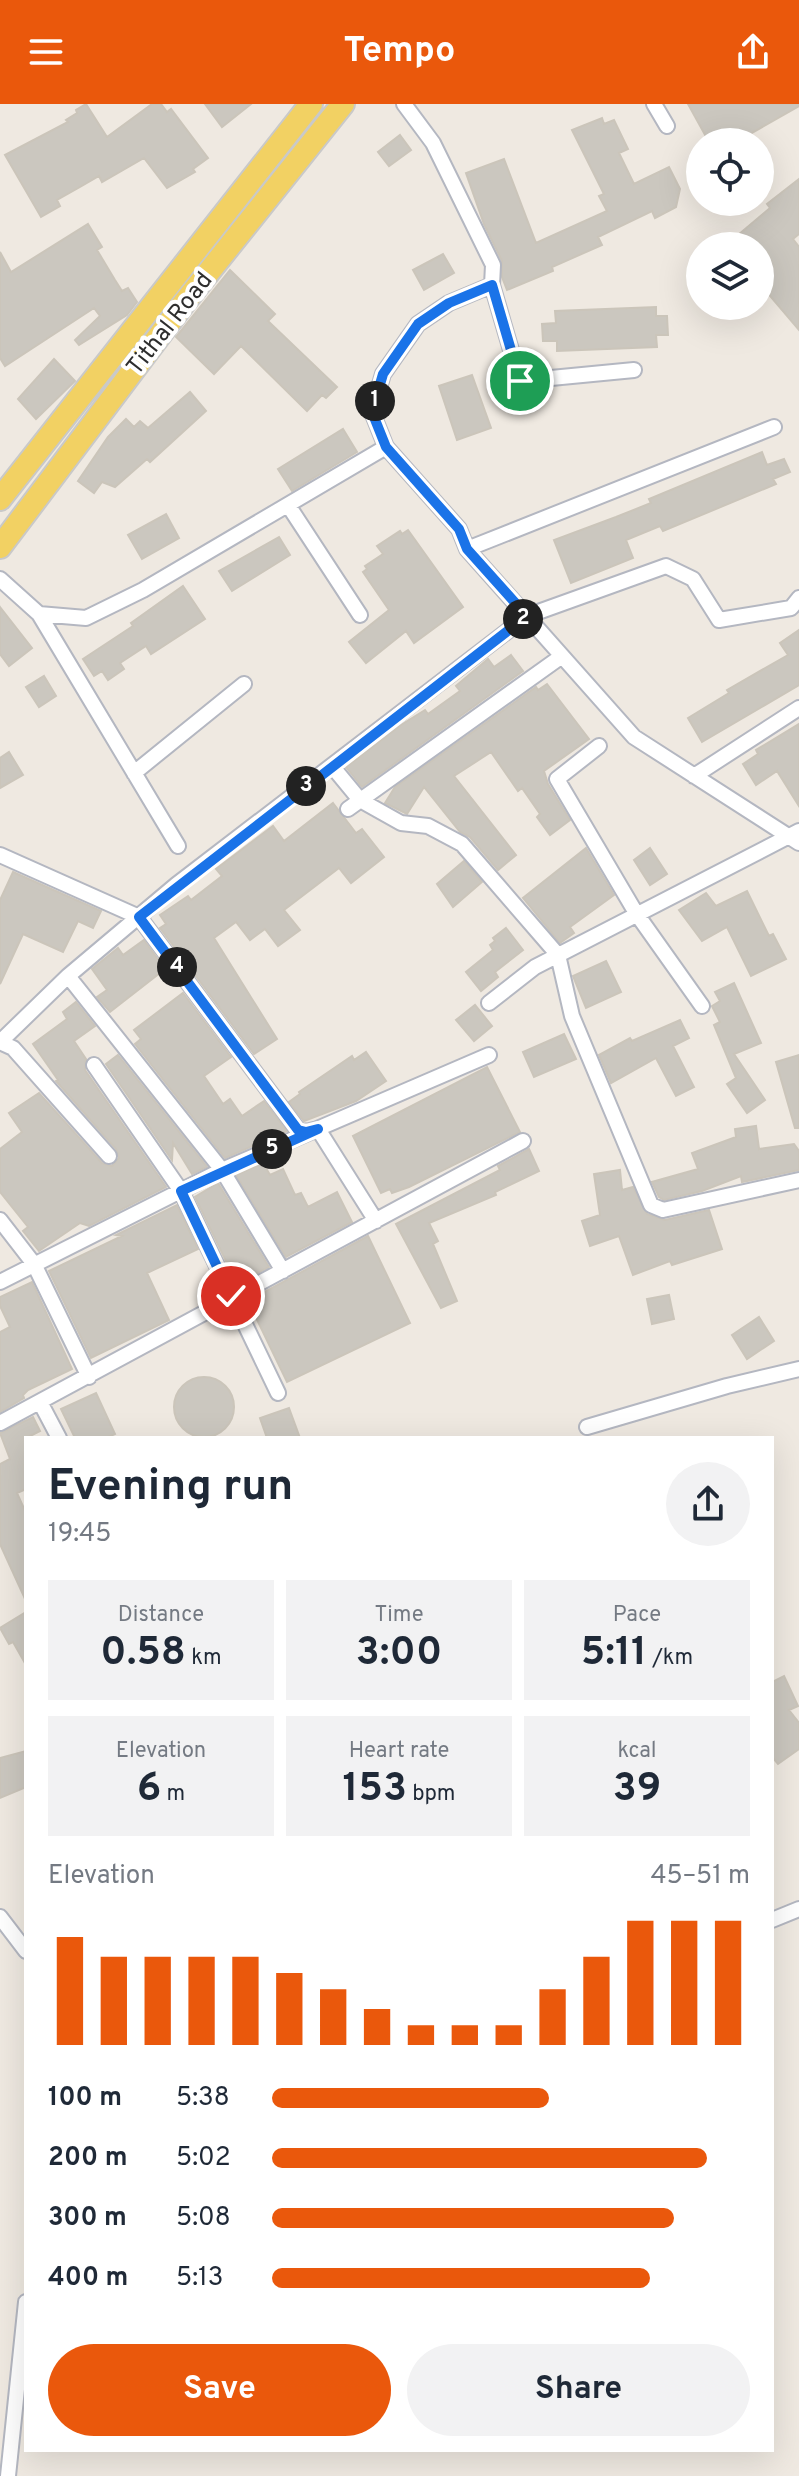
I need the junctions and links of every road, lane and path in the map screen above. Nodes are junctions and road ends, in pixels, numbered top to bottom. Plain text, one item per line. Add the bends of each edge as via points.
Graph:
1 (311, 104) edge
2 (343, 104) edge
3 (404, 104) edge
4 (654, 104) edge
5 (667, 126) dead end
6 (492, 285) junction
7 (634, 370) dead end
8 (774, 427) dead end
9 (386, 447) junction
10 (0, 499) edge
11 (288, 505) junction
12 (0, 547) edge
13 (467, 549) junction
14 (0, 579) edge
15 (799, 598) edge
16 (39, 614) junction
17 (360, 615) dead end
18 (527, 616) junction
19 (562, 656) junction
20 (244, 684) dead end
21 (799, 708) edge
22 (599, 746) dead end
23 (332, 766) junction
24 (134, 773) junction
25 (694, 776) junction
26 (354, 805) junction
27 (796, 837) edge
28 (178, 846) dead end
29 (0, 855) edge
30 (636, 913) junction
31 (139, 917) junction
32 (558, 955) junction
33 (68, 976) junction
34 (489, 1003) dead end
35 (702, 1006) dead end
36 (489, 1055) dead end
37 (94, 1065) dead end
38 (318, 1129) junction
39 (523, 1141) dead end
40 (109, 1156) dead end
41 (222, 1170) junction
42 (799, 1180) edge
43 (181, 1191) junction
44 (0, 1220) edge
45 (376, 1221) junction
46 (34, 1264) junction
47 (283, 1271) junction
48 (0, 1282) edge
49 (231, 1296) junction
50 (799, 1369) edge
51 (89, 1377) junction
52 (278, 1393) dead end
53 (40, 1402) junction
54 (0, 1423) edge
55 (587, 1427) dead end
56 (58, 1436) edge
57 (799, 1909) edge
58 (0, 1917) edge
59 (774, 1919) edge
60 (24, 1948) edge
61 (24, 2321) edge
62 (8, 2476) edge

1 - 10 main road
2 - 12 main road, Tithal Road
3 - 6 street via 433,143 493,265
4 - 5 street
6 - 7 street via 520,381
6 - 9 street via 449,303 418,324 383,374 372,412
8 - 13 street
9 - 11 street
9 - 13 street via 459,529
11 - 16 street via 86,618
11 - 17 street
13 - 18 street
14 - 16 street
15 - 18 street via 791,608 719,620 693,579 666,566
16 - 24 street
18 - 19 street
18 - 23 street
19 - 25 street via 634,737
19 - 26 street
20 - 24 street
21 - 25 street
22 - 30 street via 557,779
23 - 26 street
23 - 31 street
24 - 28 street
25 - 27 street
26 - 32 street via 401,823 428,826 462,844
27 - 30 street
29 - 31 street
30 - 32 street
30 - 35 street
31 - 33 street
31 - 38 street via 298,1130
32 - 34 street
32 - 42 street via 572,1016 651,1205 663,1210
33 - 40 street via 0,1042 13,1048
33 - 41 street
36 - 38 street
37 - 43 street
38 - 41 street
38 - 45 street
39 - 45 street
41 - 43 street
41 - 47 street
43 - 46 street
43 - 49 street
44 - 46 street
45 - 47 street
46 - 48 street
46 - 51 street
47 - 49 street
49 - 51 street
49 - 52 street
50 - 55 street
51 - 53 street
53 - 54 street
53 - 56 street
57 - 59 street
58 - 60 street
61 - 62 street

